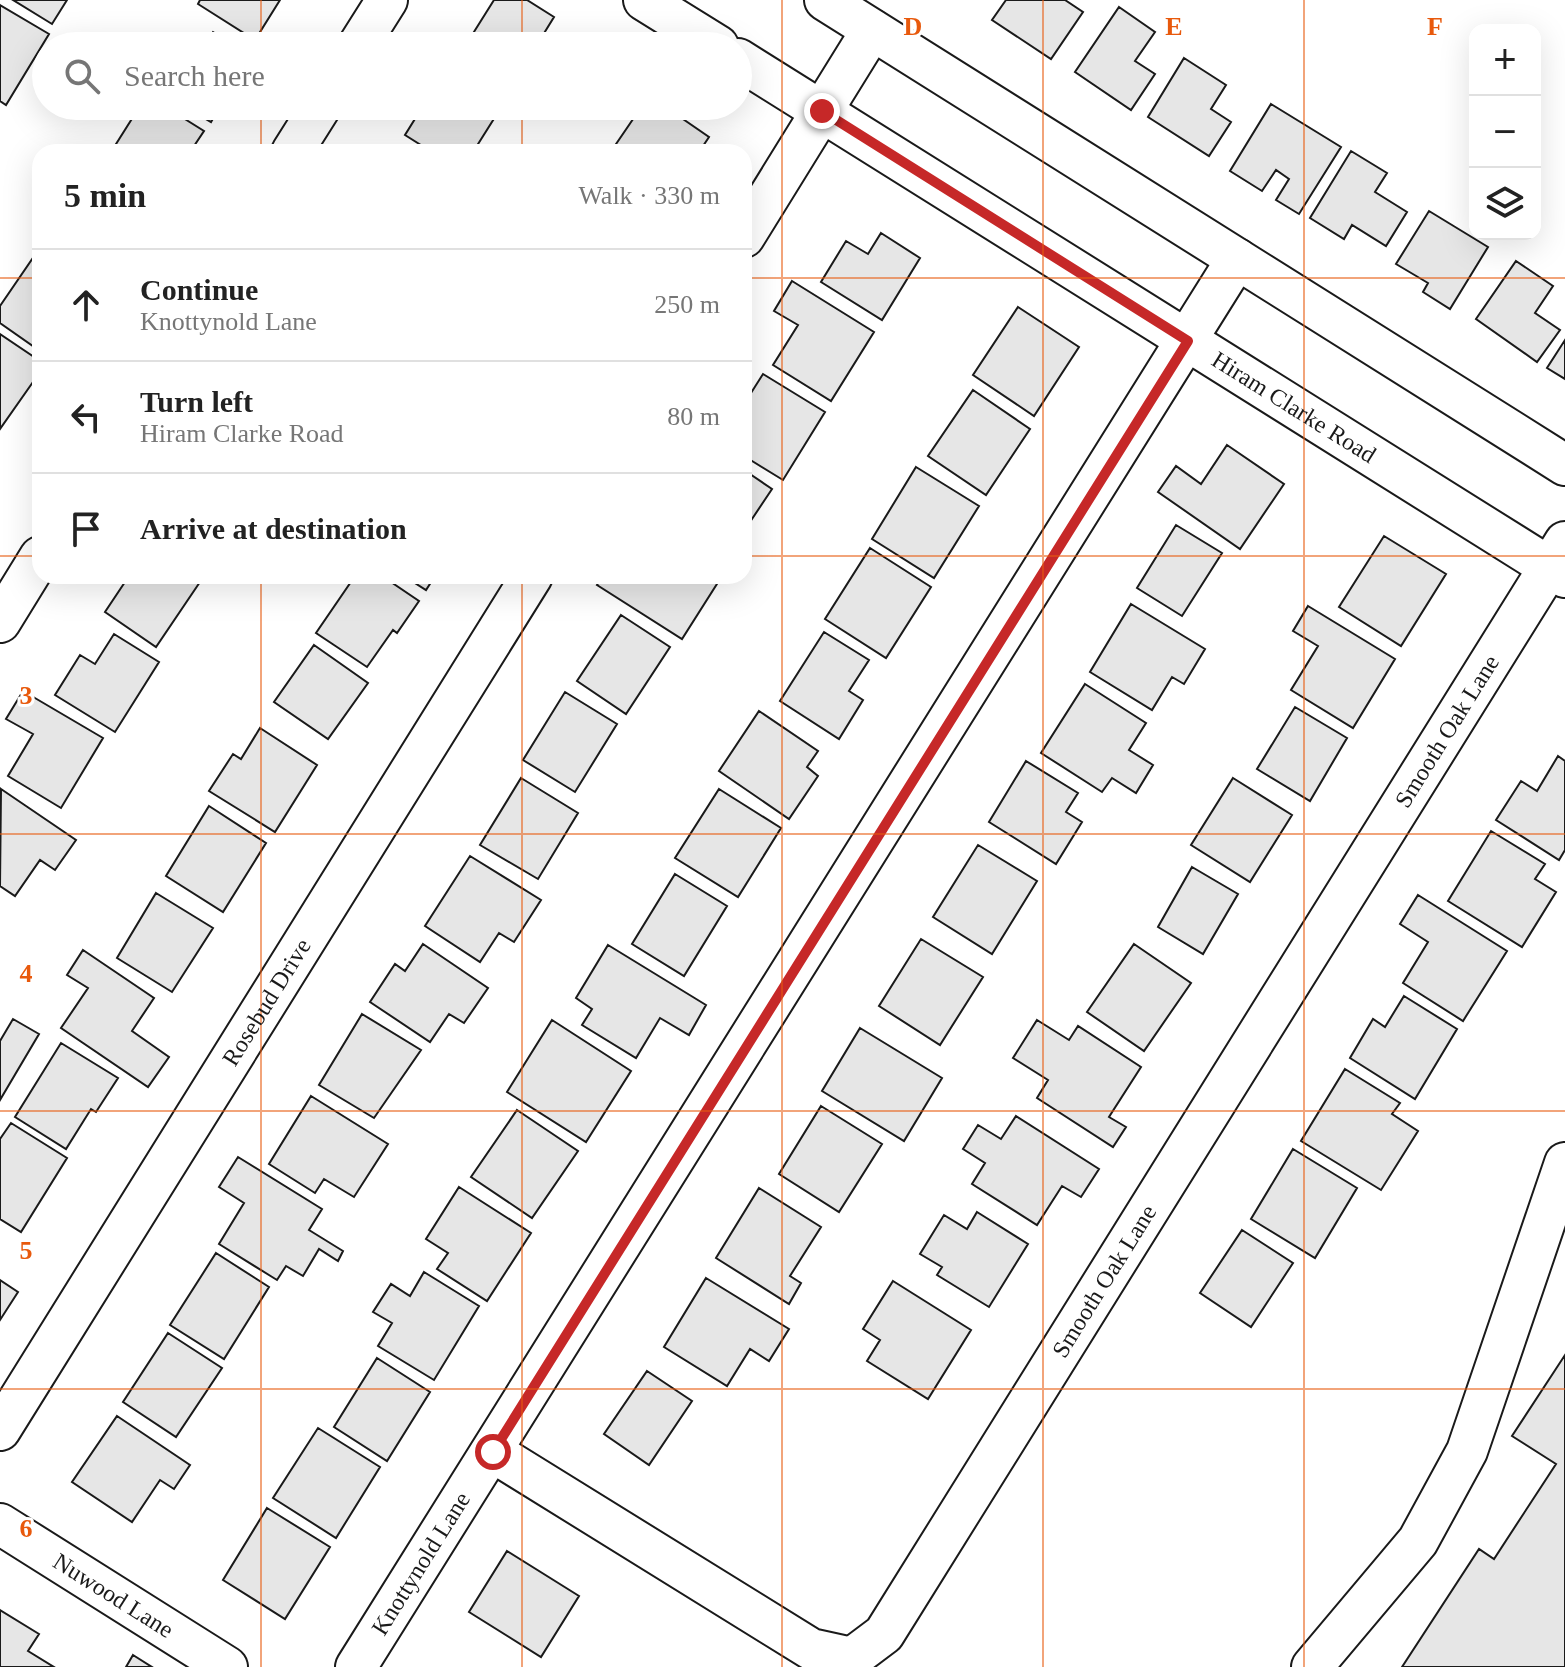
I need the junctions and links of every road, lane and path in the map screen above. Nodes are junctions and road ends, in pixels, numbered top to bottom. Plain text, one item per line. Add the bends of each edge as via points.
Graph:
1 (387, 0) edge
2 (644, 0) edge
3 (825, 0) edge
4 (872, 30) junction
5 (367, 32) edge
6 (695, 32) edge
7 (752, 68) edge
8 (822, 111) junction
9 (312, 120) edge
10 (297, 144) edge
11 (752, 224) edge
12 (1237, 259) junction
13 (1188, 341) junction
14 (1565, 465) edge
15 (1559, 562) edge
16 (32, 570) edge
17 (527, 584) edge
18 (0, 622) edge
19 (1565, 1163) edge
20 (0, 1430) edge
21 (493, 1452) junction
22 (0, 1524) edge
23 (363, 1657) edge
24 (227, 1667) edge
25 (1312, 1667) edge

1 - 5 street
2 - 6 street
3 - 4 street
4 - 8 street
4 - 12 street
7 - 8 street, Hiram Clarke Road
8 - 11 street
8 - 13 street, Hiram Clarke Road
9 - 10 street
12 - 13 street, Knottynold Lane
12 - 14 street
13 - 15 street, Hiram Clarke Road
13 - 21 street, Knottynold Lane
15 - 21 street, Smooth Oak Lane via 884,1634 852,1658 811,1649
16 - 18 street
17 - 20 street, Rosebud Drive
19 - 25 street via 1467,1451 1418,1541
21 - 23 street, Knottynold Lane
22 - 24 street, Nuwood Lane

